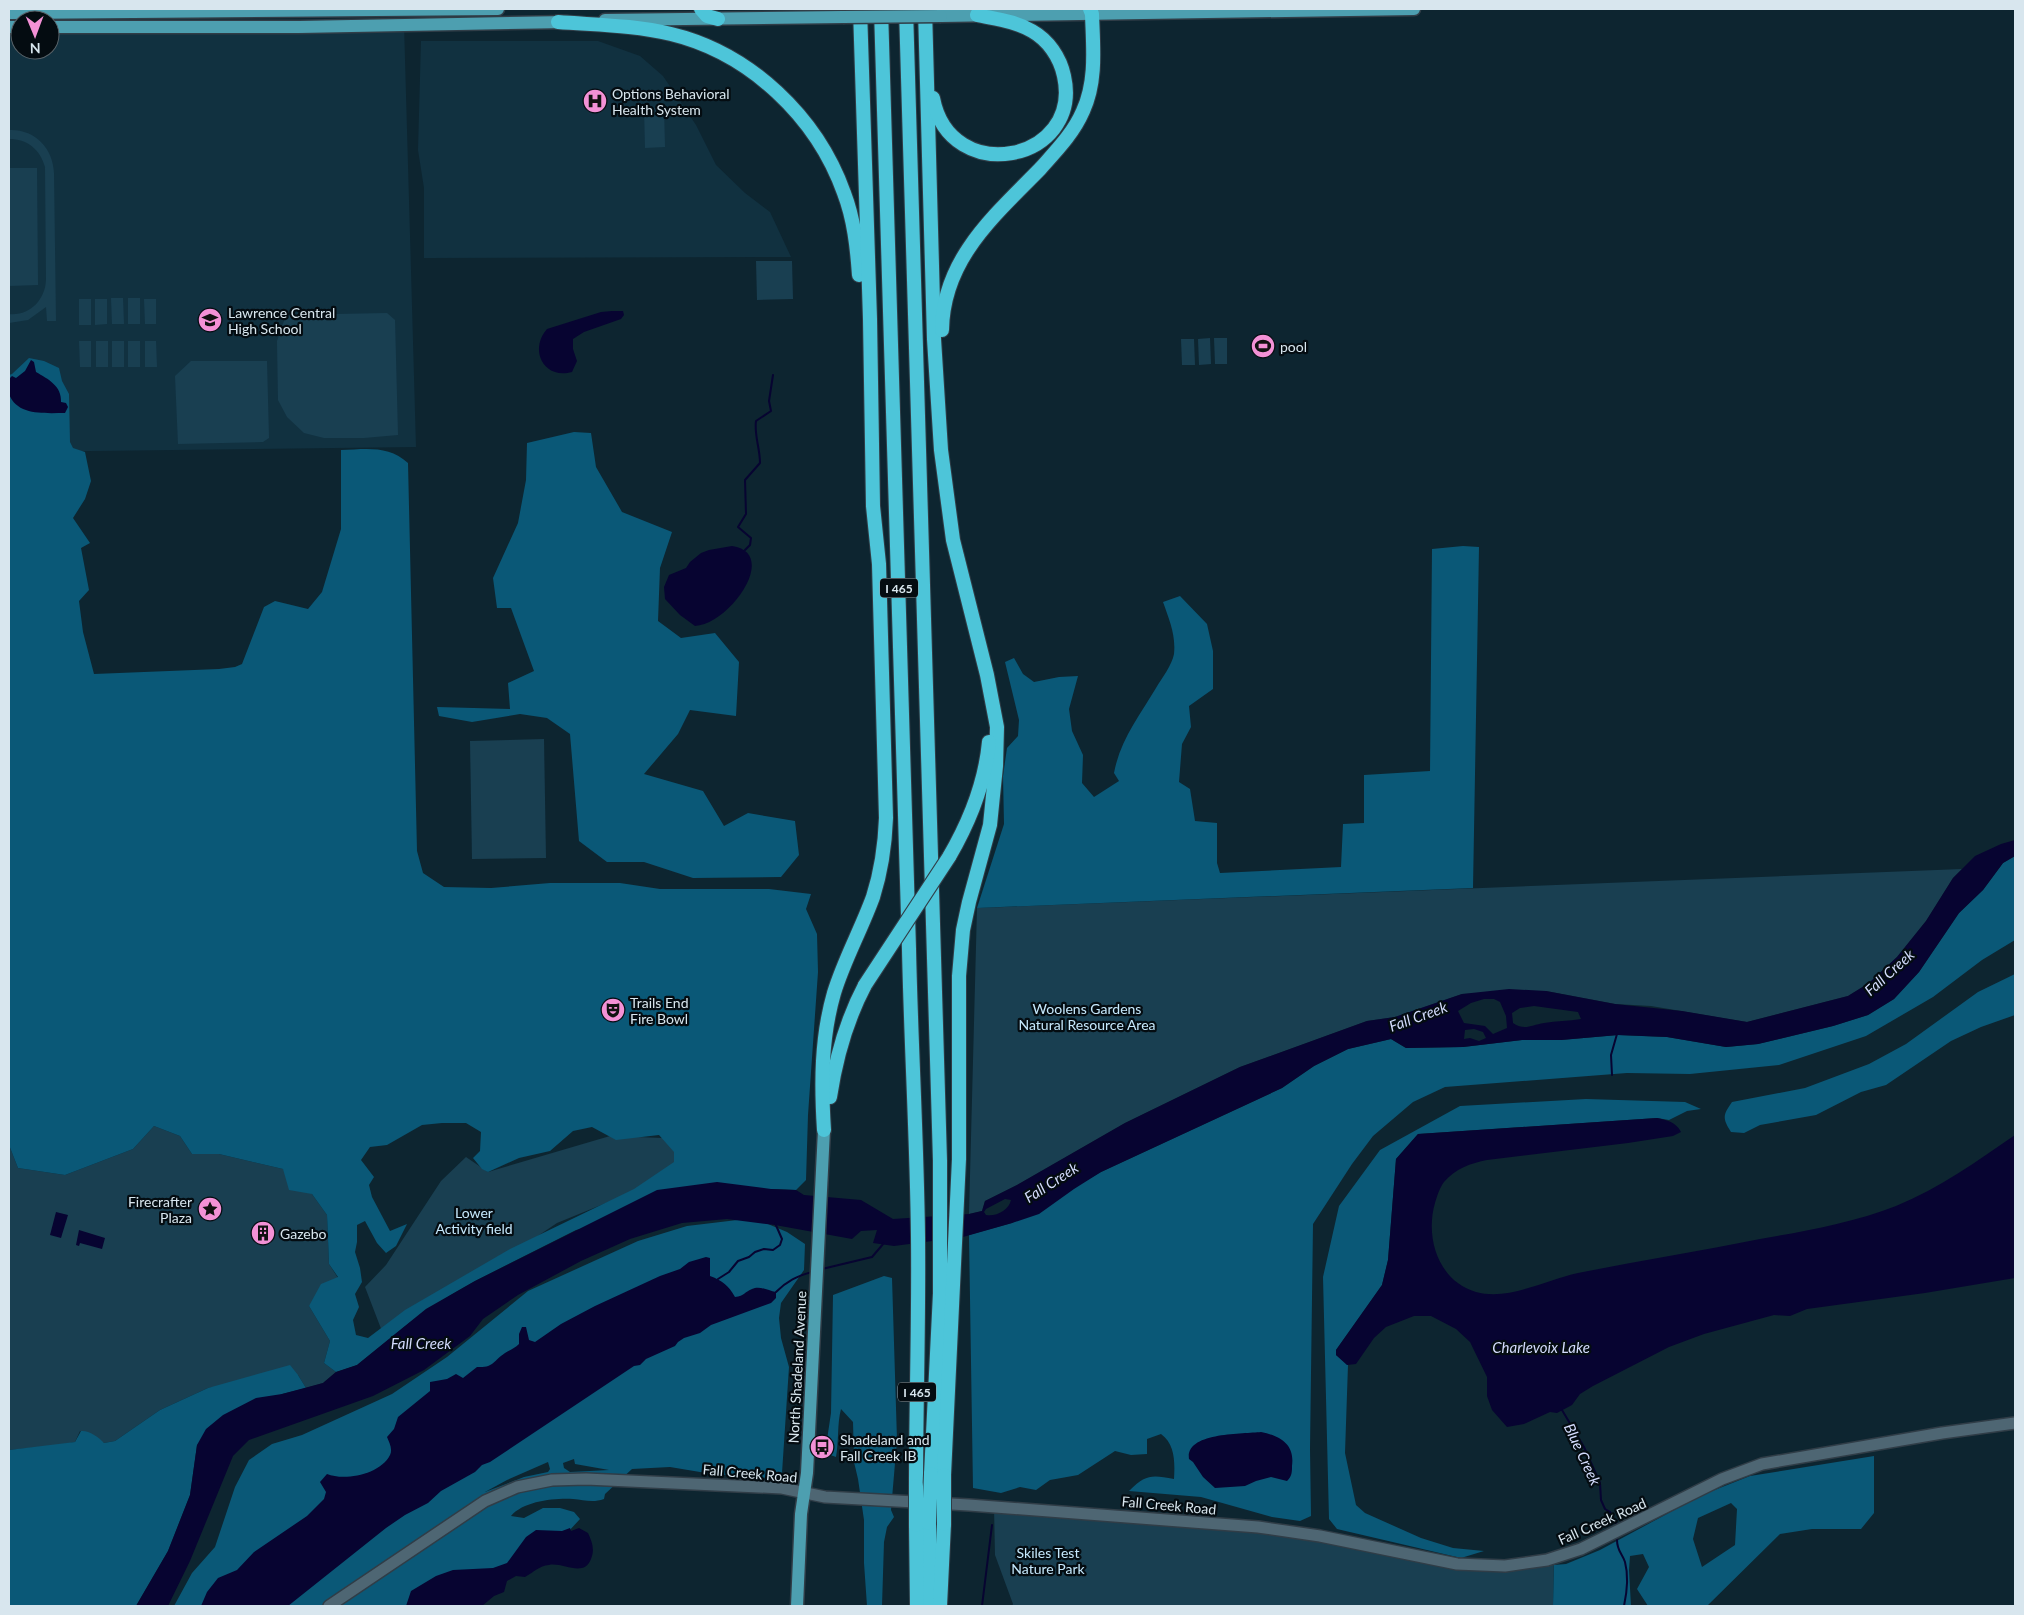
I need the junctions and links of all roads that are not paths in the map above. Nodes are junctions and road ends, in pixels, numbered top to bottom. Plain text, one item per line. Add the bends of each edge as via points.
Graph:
1 (498, 9) edge
2 (701, 9) edge
3 (860, 9) edge
4 (882, 9) edge
5 (906, 9) edge
6 (925, 9) edge
7 (1414, 9) edge
8 (1091, 11) edge
9 (9, 13) edge
10 (977, 15) junction
11 (718, 18) junction
12 (558, 22) junction
13 (60, 27) edge
14 (927, 67) junction
15 (870, 372) junction
16 (939, 396) junction
17 (992, 701) junction
18 (824, 1130) junction
19 (947, 1292) junction
20 (2015, 1423) edge
21 (938, 1475) junction
22 (804, 1493) junction
23 (922, 1524) junction
24 (329, 1606) edge
25 (797, 1606) edge
26 (918, 1606) edge
27 (930, 1606) edge
28 (940, 1606) edge

1 - 9 main road
2 - 11 highway via 707,16
3 - 15 highway
4 - 23 highway, I 465, bridge via 916,1166 919,1297 916,1486
5 - 19 highway, I 465 via 940,1189
6 - 14 highway
7 - 8 main road
8 - 10 main road
8 - 16 highway via 1092,76 1077,123 1053,155 978,235 952,277 942,318
10 - 11 main road, bridge
10 - 14 highway via 1026,28 1042,38 1058,58 1065,79 1065,103 1047,136 1025,150 1003,155 980,152 963,145 938,118
11 - 12 main road
12 - 13 main road
12 - 15 highway via 634,28 690,40 749,70 798,114 827,156 848,206 857,247
14 - 16 highway via 934,330
15 - 18 highway via 886,818 880,870 835,991 826,1030 822,1095
16 - 17 highway via 941,450 953,540
17 - 18 highway, bridge via 981,788 965,829 865,985 848,1020
17 - 19 highway via 996,727 993,801 990,825 968,902 960,961 959,1159
18 - 22 main road, North Shadeland Avenue
19 - 21 highway, I 465
19 - 21 highway via 951,1338
20 - 22 main road, Fall Creek Road via 1757,1465 1581,1549 1548,1560 1505,1566 1457,1564 1288,1530
21 - 23 highway, I 465, bridge
21 - 28 highway, bridge via 944,1524
22 - 24 main road, Fall Creek Road via 782,1488 586,1479 529,1484 499,1494 468,1511
22 - 25 main road, North Shadeland Avenue via 800,1514
23 - 26 highway, I 465
23 - 27 highway, I 465

